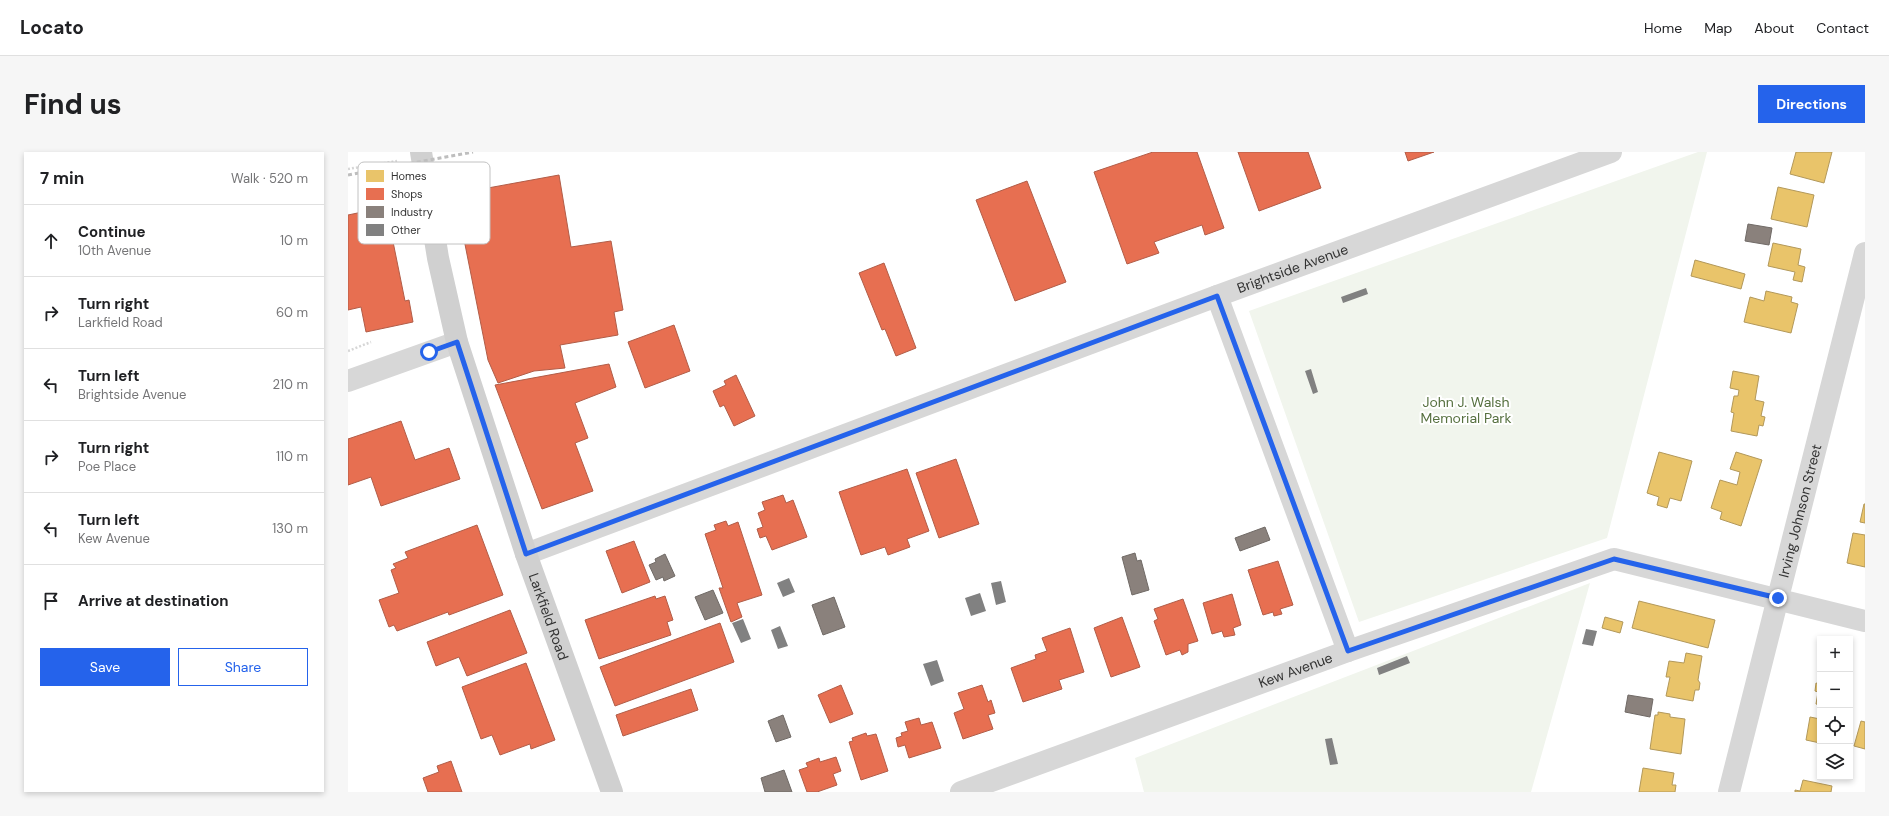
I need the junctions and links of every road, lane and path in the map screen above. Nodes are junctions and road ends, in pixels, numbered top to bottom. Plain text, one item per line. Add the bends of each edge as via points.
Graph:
1 (1610, 152) edge
2 (397, 161) dead end
3 (391, 162) edge
4 (358, 167) edge
5 (348, 169) edge
6 (436, 244) edge
7 (1865, 252) edge
8 (1217, 296) junction
9 (371, 342) dead end
10 (457, 342) junction
11 (348, 351) edge
12 (348, 381) edge
13 (526, 554) junction
14 (1778, 598) junction
15 (1865, 620) edge
16 (1348, 651) junction
17 (994, 787) edge
18 (612, 792) edge
19 (961, 792) edge
20 (1729, 792) edge

1 - 8 street, Brightside Avenue
2 - 3 path
4 - 5 path
6 - 10 main road, Larkfield Road
7 - 14 street, Irving Johnson Street
8 - 13 street, Brightside Avenue
8 - 16 street
9 - 11 path
10 - 12 street
10 - 13 main road, Larkfield Road
13 - 18 main road, Larkfield Road
14 - 15 street, Kew Avenue
14 - 16 street, Kew Avenue via 1614,559
14 - 20 street, Irving Johnson Street
16 - 17 street, Kew Avenue
17 - 19 street, Kew Avenue

